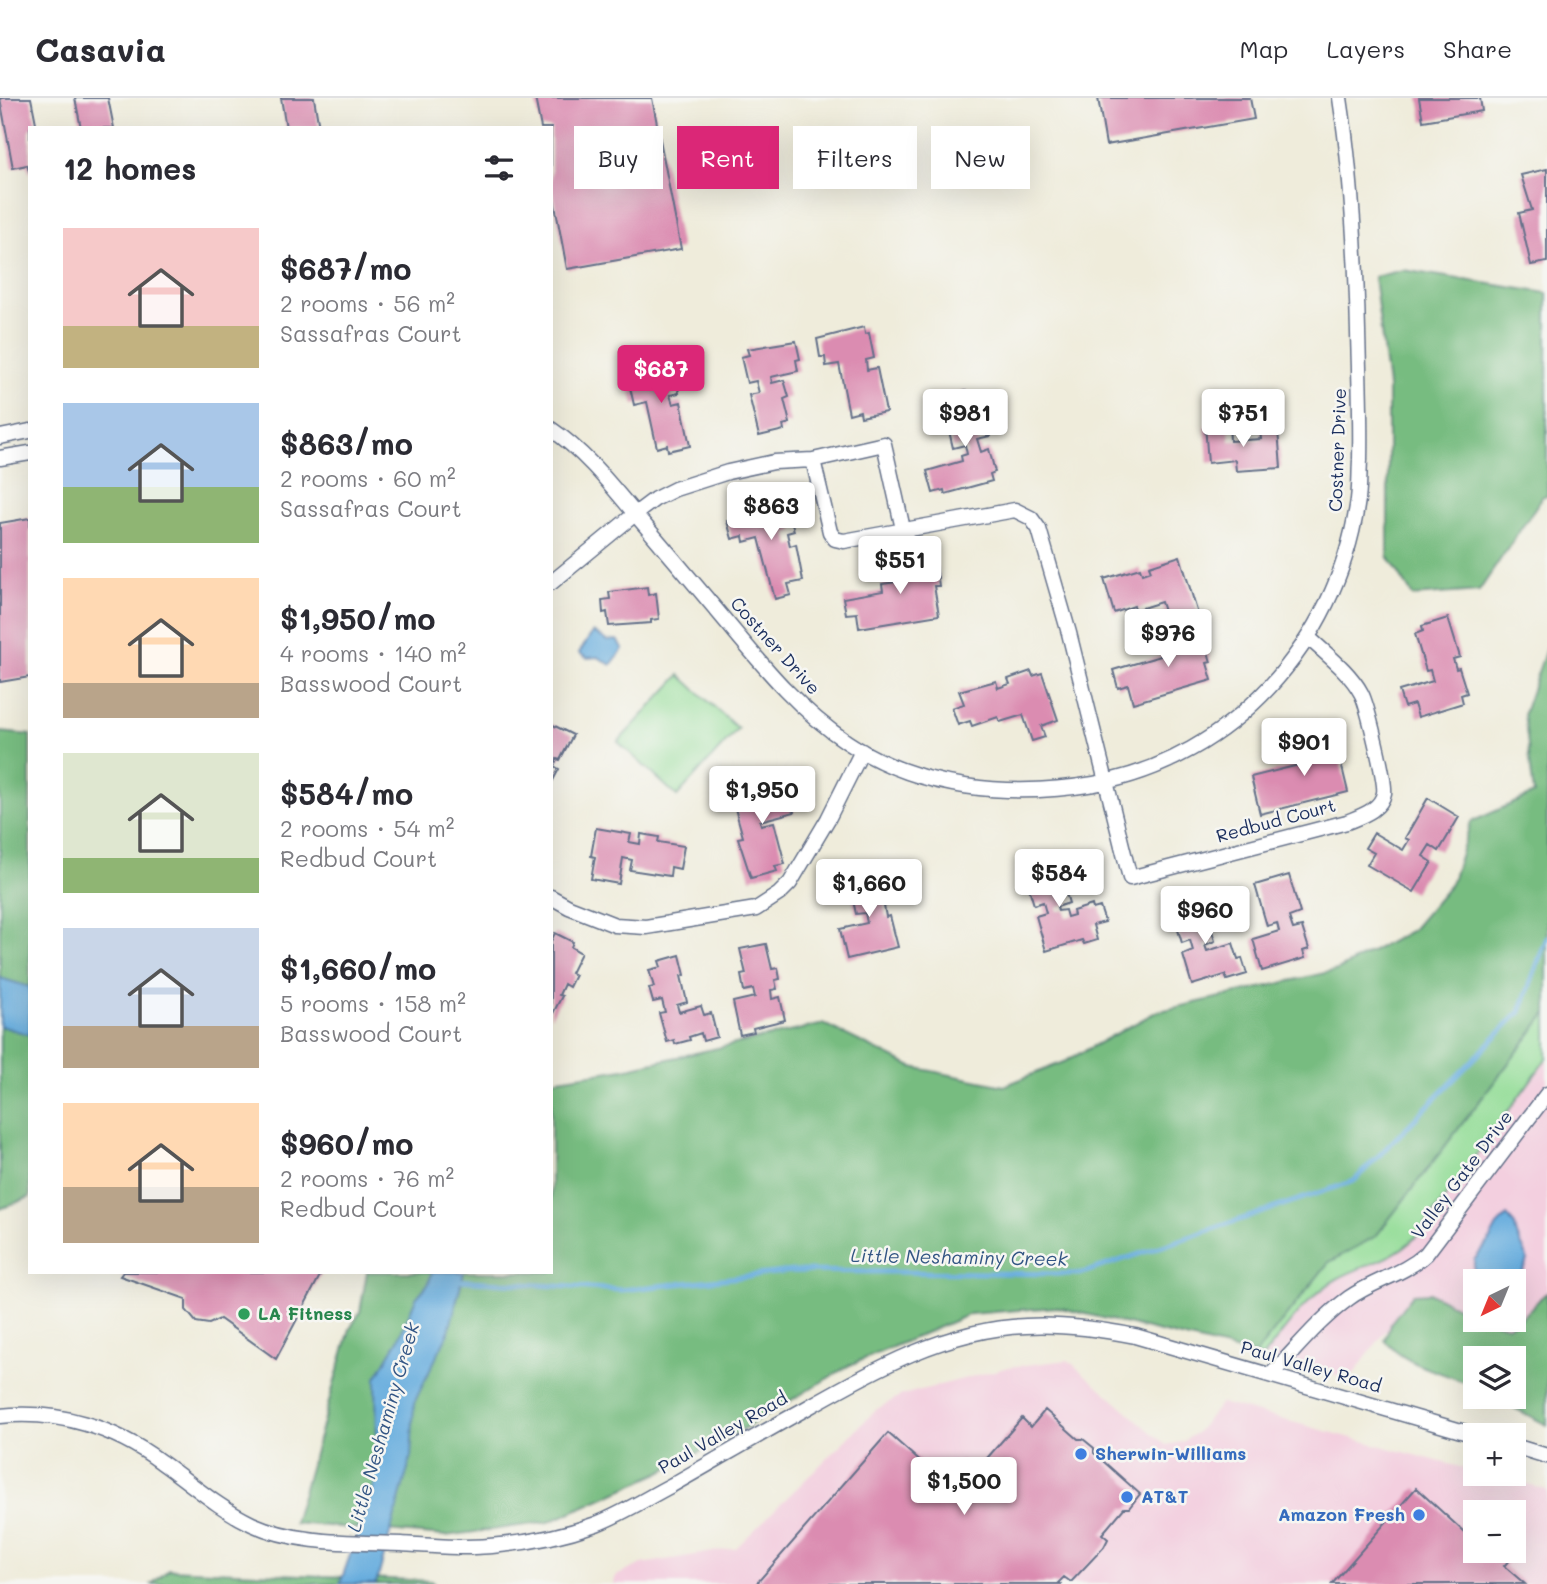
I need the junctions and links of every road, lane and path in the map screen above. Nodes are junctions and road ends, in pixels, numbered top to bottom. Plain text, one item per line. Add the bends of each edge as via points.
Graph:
1 (1340, 98) edge
2 (553, 430) edge
3 (28, 431) edge
4 (0, 437) edge
5 (28, 453) edge
6 (0, 458) edge
7 (813, 460) junction
8 (635, 514) junction
9 (903, 529) junction
10 (553, 581) edge
11 (1309, 638) junction
12 (862, 751) junction
13 (1107, 781) junction
14 (553, 898) edge
15 (1547, 1094) edge
16 (1271, 1375) junction
17 (0, 1416) edge
18 (1463, 1431) edge
19 (1526, 1450) edge
20 (1547, 1456) edge

1 - 11 street, Costner Drive via 1356,255 1361,428 1358,503 1342,568
2 - 8 street, Costner Drive via 588,460
3 - 4 street
5 - 6 street
7 - 8 street via 728,472 676,489
7 - 9 street via 835,539
7 - 9 street via 884,444
8 - 10 street
8 - 12 street, Costner Drive via 774,677 818,720
9 - 13 street via 1015,510 1031,518 1039,529
11 - 13 street, Costner Drive via 1267,691 1224,729 1177,756
11 - 13 street, Redbud Court via 1363,695 1384,793 1369,813 1130,878
12 - 13 street, Costner Drive via 929,778 989,790 1041,792
12 - 14 street via 790,883 756,909 646,927 615,925
15 - 16 street, Valley Gate Drive via 1426,1254 1352,1296
16 - 17 street, Paul Valley Road via 1098,1328 1024,1325 958,1337 907,1354 597,1523 499,1545 313,1540 282,1534 238,1517 119,1435 81,1422
16 - 18 street, Paul Valley Road
19 - 20 street

